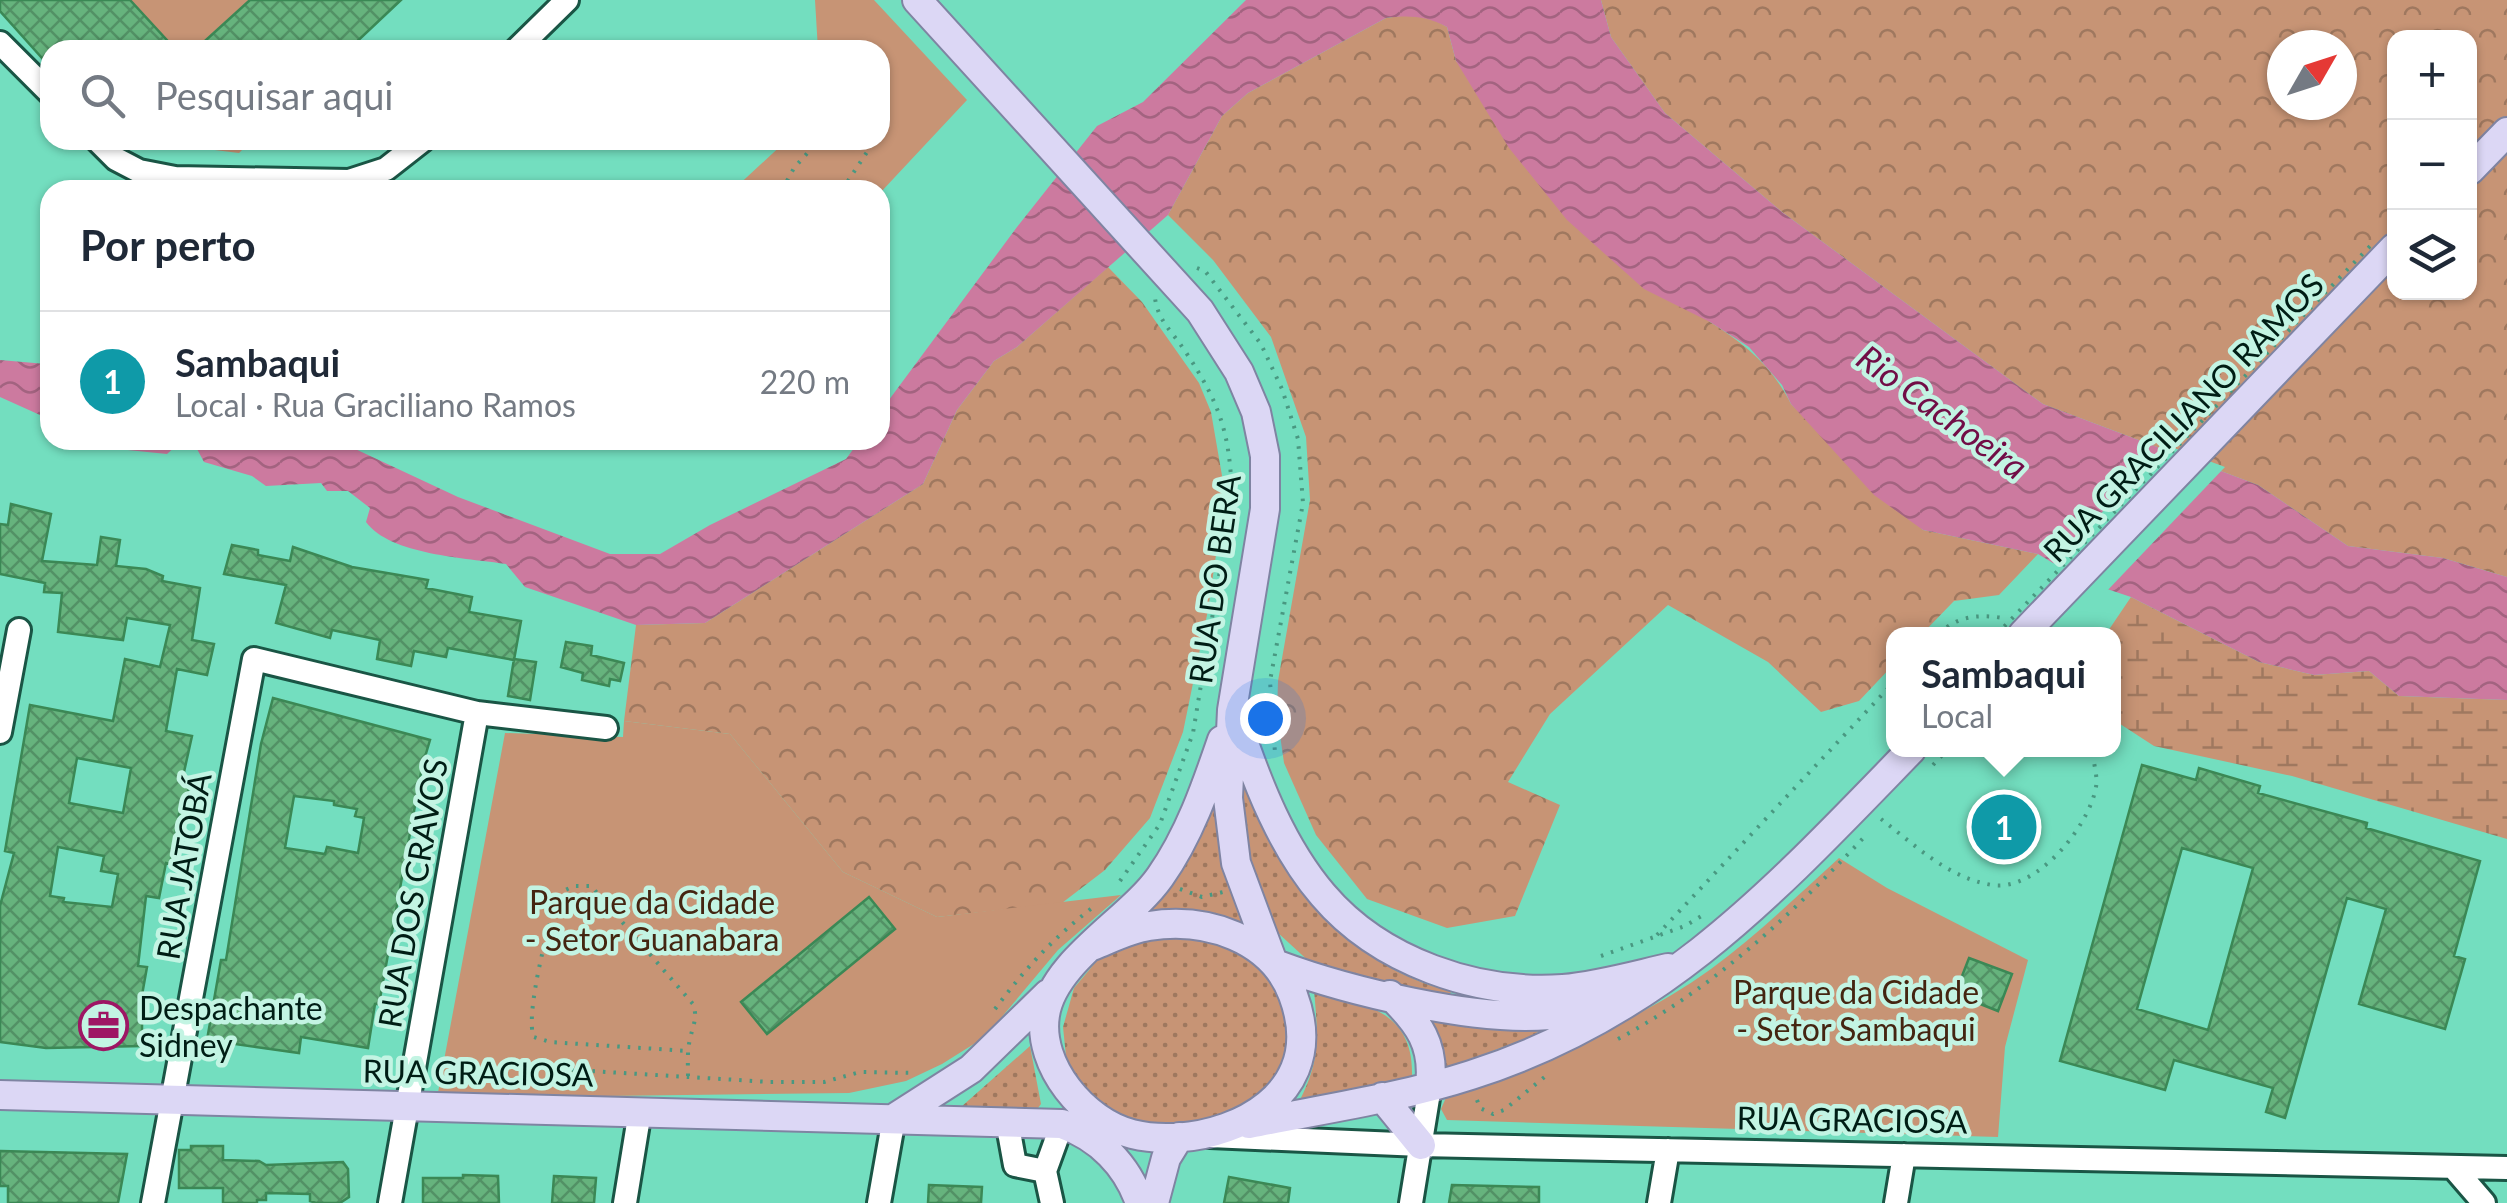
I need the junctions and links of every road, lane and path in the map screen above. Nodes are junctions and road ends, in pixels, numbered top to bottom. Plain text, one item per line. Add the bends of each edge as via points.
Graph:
1 (567, 0) edge
2 (917, 0) edge
3 (526, 40) edge
4 (0, 43) edge
5 (40, 83) edge
6 (2507, 132) edge
7 (107, 150) edge
8 (410, 150) edge
9 (810, 150) edge
10 (868, 150) edge
11 (2477, 163) edge
12 (291, 180) edge
13 (352, 180) edge
14 (787, 180) edge
15 (849, 180) edge
16 (2386, 248) edge
17 (1149, 254) junction
18 (1186, 265) dead end
19 (1946, 627) edge
20 (2003, 627) edge
21 (2014, 627) edge
22 (2020, 627) edge
23 (19, 630) dead end
24 (1886, 691) edge
25 (1232, 710) junction
26 (477, 713) junction
27 (606, 728) dead end
28 (0, 732) edge
29 (1904, 757) edge
30 (2093, 757) edge
31 (1276, 760) dead end
32 (1881, 819) dead end
33 (1112, 892) dead end
34 (1100, 902) dead end
35 (1710, 910) dead end
36 (1654, 938) junction
37 (1092, 946) junction
38 (1702, 950) junction
39 (1602, 956) dead end
40 (1274, 961) junction
41 (1668, 968) junction
42 (1056, 986) junction
43 (1390, 995) junction
44 (996, 1008) dead end
45 (688, 1051) junction
46 (928, 1069) dead end
47 (688, 1076) junction
48 (1059, 1078) junction
49 (481, 1083) dead end
50 (1430, 1086) junction
51 (0, 1095) edge
52 (1382, 1096) junction
53 (172, 1100) junction
54 (407, 1106) junction
55 (640, 1111) junction
56 (894, 1118) junction
57 (1007, 1121) junction
58 (1062, 1124) junction
59 (1196, 1134) junction
60 (1420, 1146) junction
61 (1668, 1150) junction
62 (1904, 1155) junction
63 (2453, 1167) junction
64 (2507, 1168) edge
65 (1045, 1171) junction
66 (154, 1203) edge
67 (390, 1203) edge
68 (625, 1203) edge
69 (879, 1203) edge
70 (1052, 1203) edge
71 (1140, 1203) edge
72 (1154, 1203) edge
73 (1410, 1203) edge
74 (1659, 1203) edge
75 (1896, 1203) edge
76 (2484, 1203) edge

1 - 3 street
2 - 17 main road, RUA DO BERA
4 - 5 street
6 - 11 main road
7 - 12 street via 139,171 175,178
8 - 13 street via 386,168
9 - 14 path
10 - 15 path
16 - 20 path, bridge
16 - 22 main road, RUA GRACILIANO RAMOS
17 - 25 main road, RUA DO BERA via 1223,342 1256,412 1266,456 1265,509
17 - 33 path via 1157,315 1184,348 1224,421 1232,498 1193,733 1160,824
18 - 31 path via 1205,271 1261,344 1298,439 1303,502 1270,681
19 - 21 path via 1975,615 2002,617
23 - 28 street
24 - 36 path
25 - 37 main road, RUA DO BERA via 1194,816 1161,876
25 - 40 main road, RUA DO BERA via 1230,833 1243,888
25 - 41 main road via 1253,770 1303,868 1344,916 1402,956 1467,980 1516,988 1563,989
26 - 27 street
26 - 53 street, RUA JATOBÁ via 254,659
26 - 54 street, RUA DOS CRAVOS
29 - 38 main road via 1777,887
30 - 32 path via 2097,786 2080,828 2032,876 1996,886 1953,874
34 - 44 path via 1023,970
35 - 36 path
36 - 39 path
37 - 40 main road via 1145,926 1190,925 1236,936
37 - 42 main road
38 - 41 main road
38 - 50 main road via 1585,1028
40 - 43 main road via 1312,978
40 - 59 main road via 1298,1008 1302,1032 1290,1082 1247,1118
41 - 43 main road via 1619,994 1552,1014 1509,1016
42 - 48 main road via 1044,1036
42 - 56 main road via 971,1069
43 - 50 main road via 1426,1036
45 - 45 path via 697,1016 693,1004 591,886 561,892 530,1020 534,1037
45 - 47 path
46 - 47 path via 860,1072 824,1082
47 - 49 path via 509,1066
48 - 58 main road
48 - 59 main road via 1120,1130 1152,1138
50 - 52 main road
50 - 60 street
51 - 53 main road, RUA GRACIOSA
52 - 59 main road
52 - 60 main road
53 - 54 main road, RUA GRACIOSA
53 - 66 street, RUA JATOBÁ
54 - 55 main road, RUA GRACIOSA
54 - 67 street, RUA DOS CRAVOS
55 - 56 main road, RUA GRACIOSA
55 - 68 street
56 - 57 main road, RUA GRACIOSA
56 - 69 street
57 - 58 main road, RUA GRACIOSA
57 - 65 street via 1016,1166
58 - 65 street
58 - 71 main road, RUA GRACIOSA via 1091,1137 1122,1168
59 - 60 street, RUA GRACIOSA
59 - 72 main road via 1166,1158
60 - 61 street, RUA GRACIOSA
60 - 73 street
61 - 62 street, RUA GRACIOSA
61 - 74 street
62 - 63 street, RUA GRACIOSA
62 - 75 street
63 - 64 street, RUA GRACIOSA
63 - 76 street
65 - 70 street

